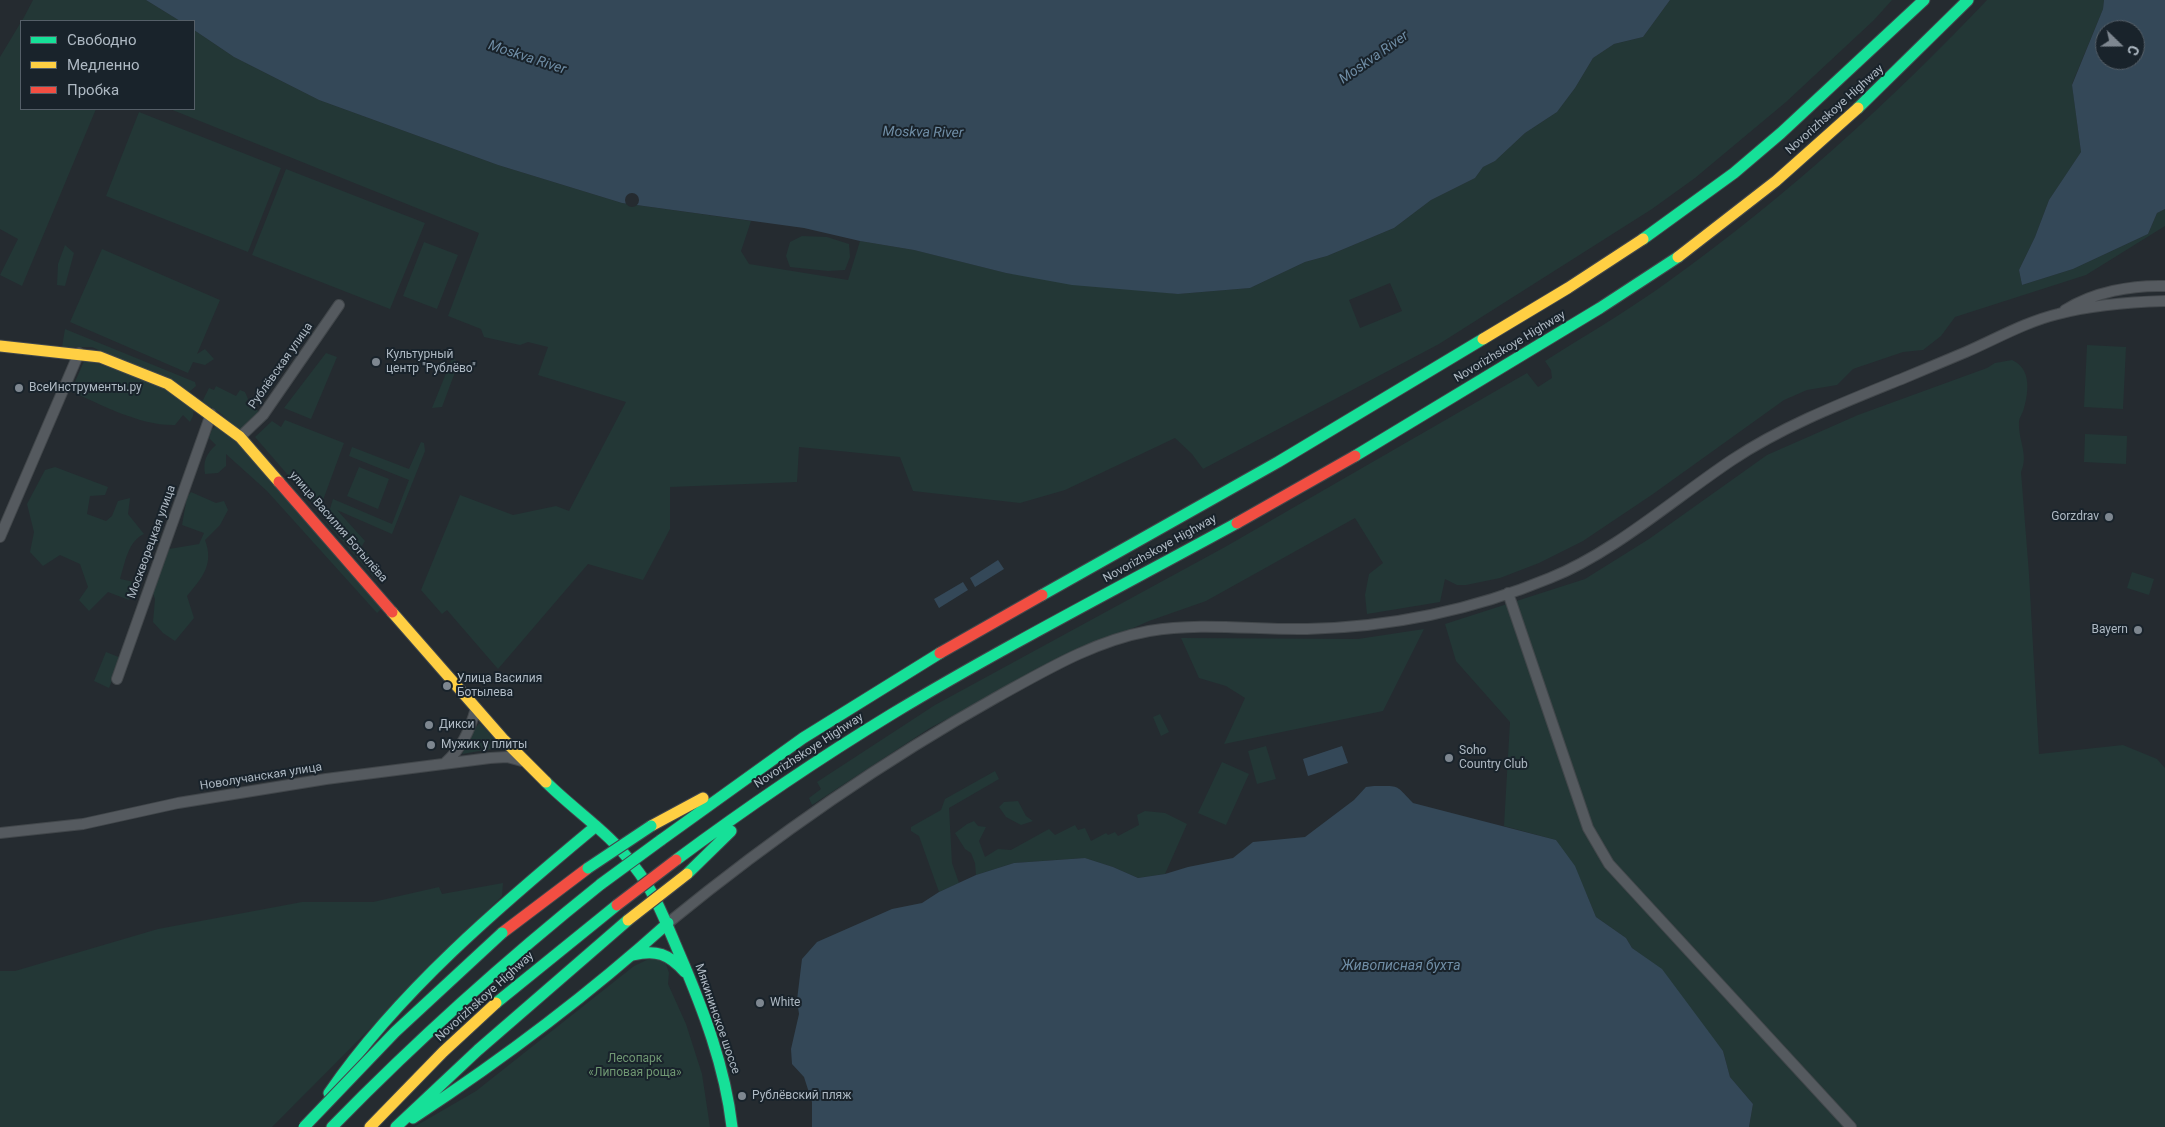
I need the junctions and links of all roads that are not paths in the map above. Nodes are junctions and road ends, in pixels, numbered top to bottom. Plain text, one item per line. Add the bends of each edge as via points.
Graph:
1 (1924, 0) edge
2 (1968, 0) edge
3 (2165, 286) edge
4 (2165, 301) edge
5 (339, 305) dead end
6 (2062, 312) junction
7 (0, 346) edge
8 (79, 353) junction
9 (211, 414) junction
10 (240, 437) junction
11 (0, 536) edge
12 (1508, 594) junction
13 (117, 679) dead end
14 (476, 708) junction
15 (504, 740) junction
16 (490, 758) junction
17 (444, 763) junction
18 (526, 764) junction
19 (760, 768) junction
20 (776, 789) junction
21 (596, 826) junction
22 (0, 833) edge
23 (668, 923) junction
24 (633, 955) junction
25 (689, 976) junction
26 (305, 1127) edge
27 (332, 1127) edge
28 (370, 1127) edge
29 (398, 1127) edge
30 (732, 1127) edge
31 (1851, 1127) edge

1 - 19 main road, Novorizhskoye Highway via 1734,173 1631,247 1278,462 940,652
2 - 20 main road, Novorizhskoye Highway via 1861,106 1790,170 1649,277 1353,456 950,681 838,747
3 - 6 street via 2116,290 2080,301
4 - 6 street
5 - 10 street, Рублёвская улица via 263,415
6 - 12 street via 2031,322 1965,353 1824,410 1736,458 1598,553 1553,577
7 - 8 main road, улица Василия Ботылёва
8 - 9 main road, улица Василия Ботылёва via 100,356 168,384
8 - 11 street
9 - 10 main road, улица Василия Ботылёва
9 - 13 street, Москворецкая улица
10 - 14 main road, улица Василия Ботылёва
12 - 23 street via 1463,608 1370,626 1303,629 1177,626 1115,638 1035,676 950,723 882,766 802,820
12 - 31 street via 1588,828 1609,864
14 - 15 main road, улица Василия Ботылёва
14 - 17 street via 468,734
15 - 16 street via 499,752
15 - 18 main road, улица Василия Ботылёва
16 - 17 street, Новолучанская улица
16 - 18 street, Новолучанская улица via 515,758
17 - 22 street, Новолучанская улица via 178,803 83,824
18 - 21 main road, улица Василия Ботылёва
19 - 26 main road, bridge via 651,826 588,868 502,933 394,1032
19 - 27 main road, Novorizhskoye Highway, bridge via 534,936 410,1048
20 - 28 main road, Novorizhskoye Highway, bridge via 716,830 552,956 488,1010
20 - 29 main road, bridge via 686,874 478,1050
21 - 23 main road, Мякининское шоссе via 634,865 656,896
21 - 26 main road via 434,970 399,1006 345,1068
23 - 24 main road
23 - 25 main road, Мякининское шоссе
24 - 25 main road via 651,950 659,952 675,960
24 - 29 main road via 479,1076
25 - 30 main road, Мякининское шоссе via 719,1059

